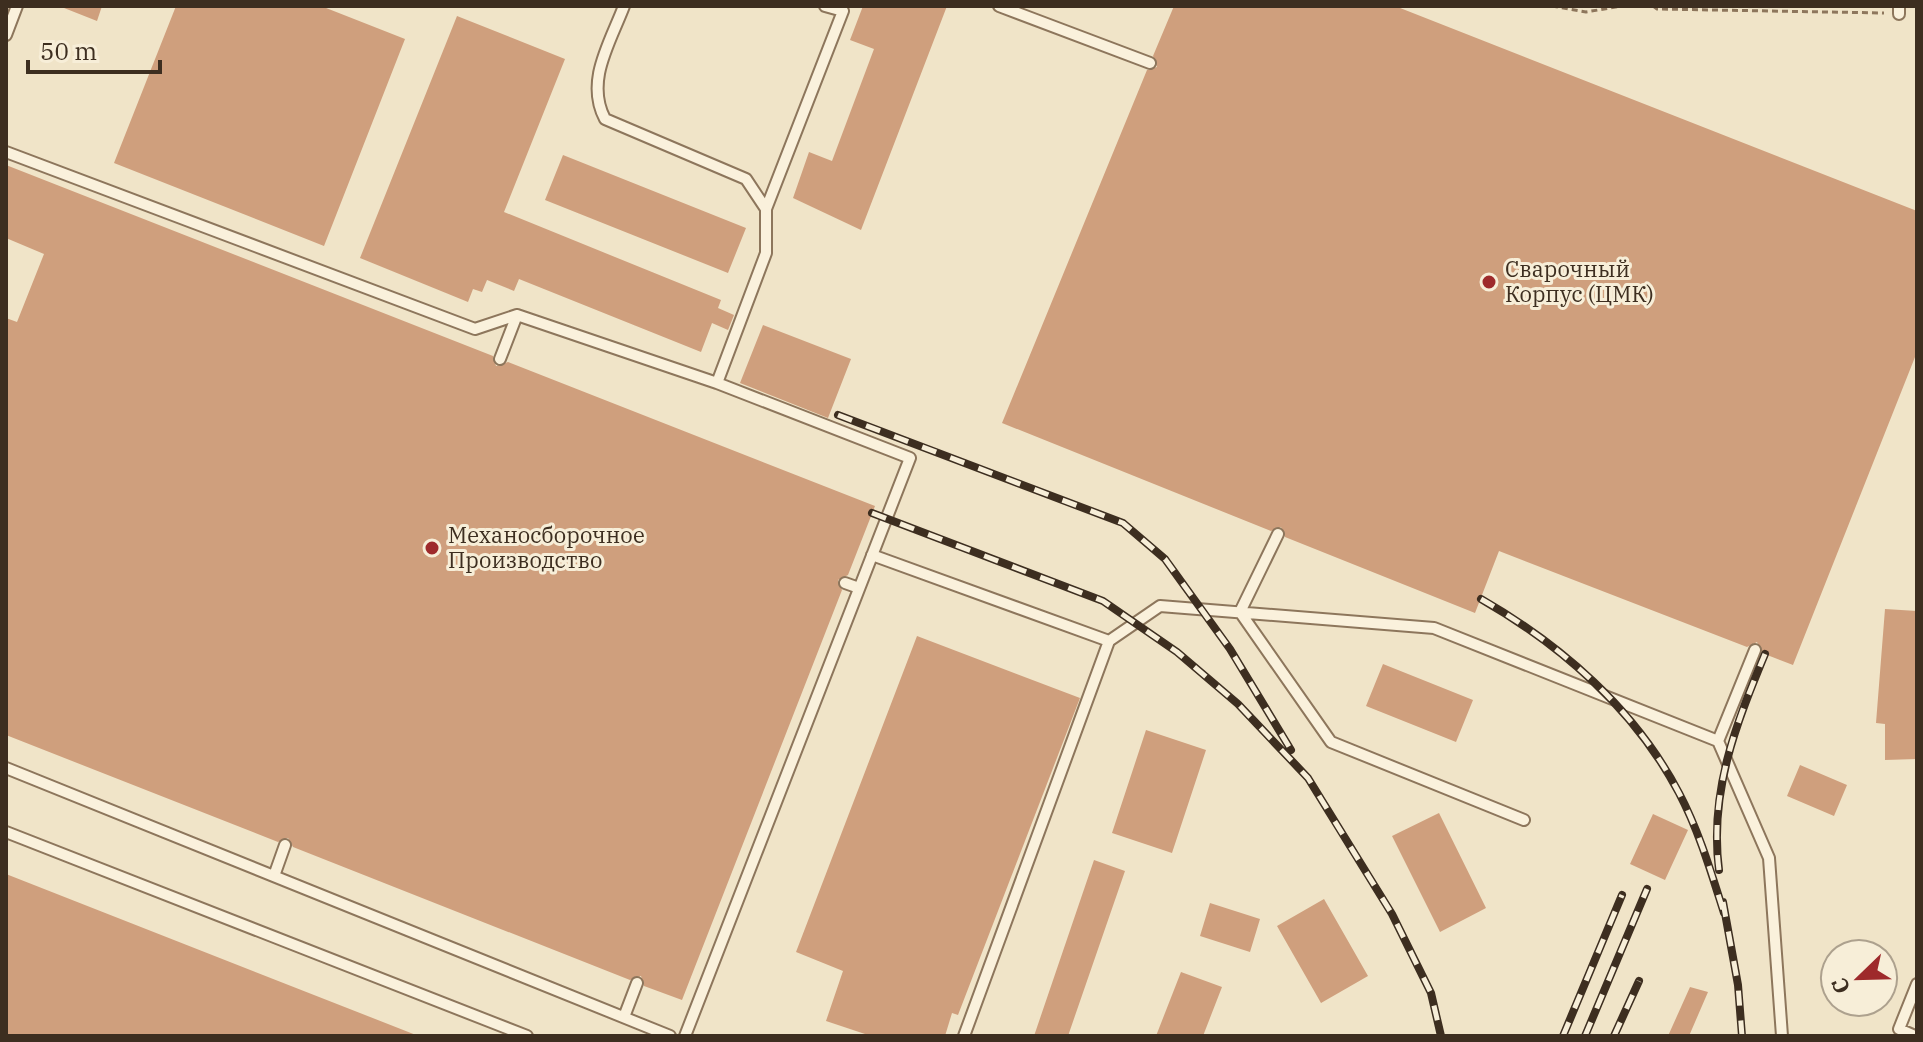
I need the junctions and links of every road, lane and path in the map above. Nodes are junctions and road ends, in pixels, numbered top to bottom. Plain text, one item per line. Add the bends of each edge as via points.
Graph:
1 (17, 6) edge
2 (624, 6) edge
3 (825, 6) edge
4 (999, 6) edge
5 (1552, 6) edge
6 (1567, 6) edge
7 (1622, 6) edge
8 (1653, 6) edge
9 (1899, 10) edge
10 (1586, 12) junction
11 (6, 35) edge
12 (1150, 63) dead end
13 (6, 152) edge
14 (766, 209) junction
15 (517, 315) junction
16 (500, 359) dead end
17 (717, 383) junction
18 (1278, 534) dead end
19 (872, 555) junction
20 (845, 583) dead end
21 (859, 588) junction
22 (1240, 612) junction
23 (1109, 641) junction
24 (1755, 650) dead end
25 (1718, 741) junction
26 (6, 768) edge
27 (1524, 820) dead end
28 (6, 832) edge
29 (285, 845) dead end
30 (274, 876) junction
31 (637, 983) dead end
32 (1917, 984) edge
33 (624, 1017) junction
34 (527, 1036) edge
35 (670, 1036) edge
36 (685, 1036) edge
37 (964, 1036) edge
38 (1782, 1036) edge
39 (1915, 1036) edge

1 - 11 lane
2 - 14 lane via 597,77 595,100 605,119 746,179
3 - 14 lane via 843,11
4 - 12 lane
5 - 10 path
6 - 10 path
7 - 10 path
8 - 9 path
13 - 15 lane via 475,329
14 - 17 lane via 766,253
15 - 16 lane
15 - 17 lane
17 - 19 lane via 910,458
18 - 22 lane
19 - 21 lane
19 - 23 lane
20 - 21 lane
21 - 36 lane
22 - 23 lane via 1160,606
22 - 25 lane via 1434,628
22 - 27 lane via 1331,742
23 - 37 lane
24 - 25 lane
25 - 38 lane via 1769,858
26 - 30 lane
28 - 34 lane
29 - 30 lane
30 - 33 lane
31 - 33 lane
32 - 39 lane via 1899,1029
33 - 35 lane

